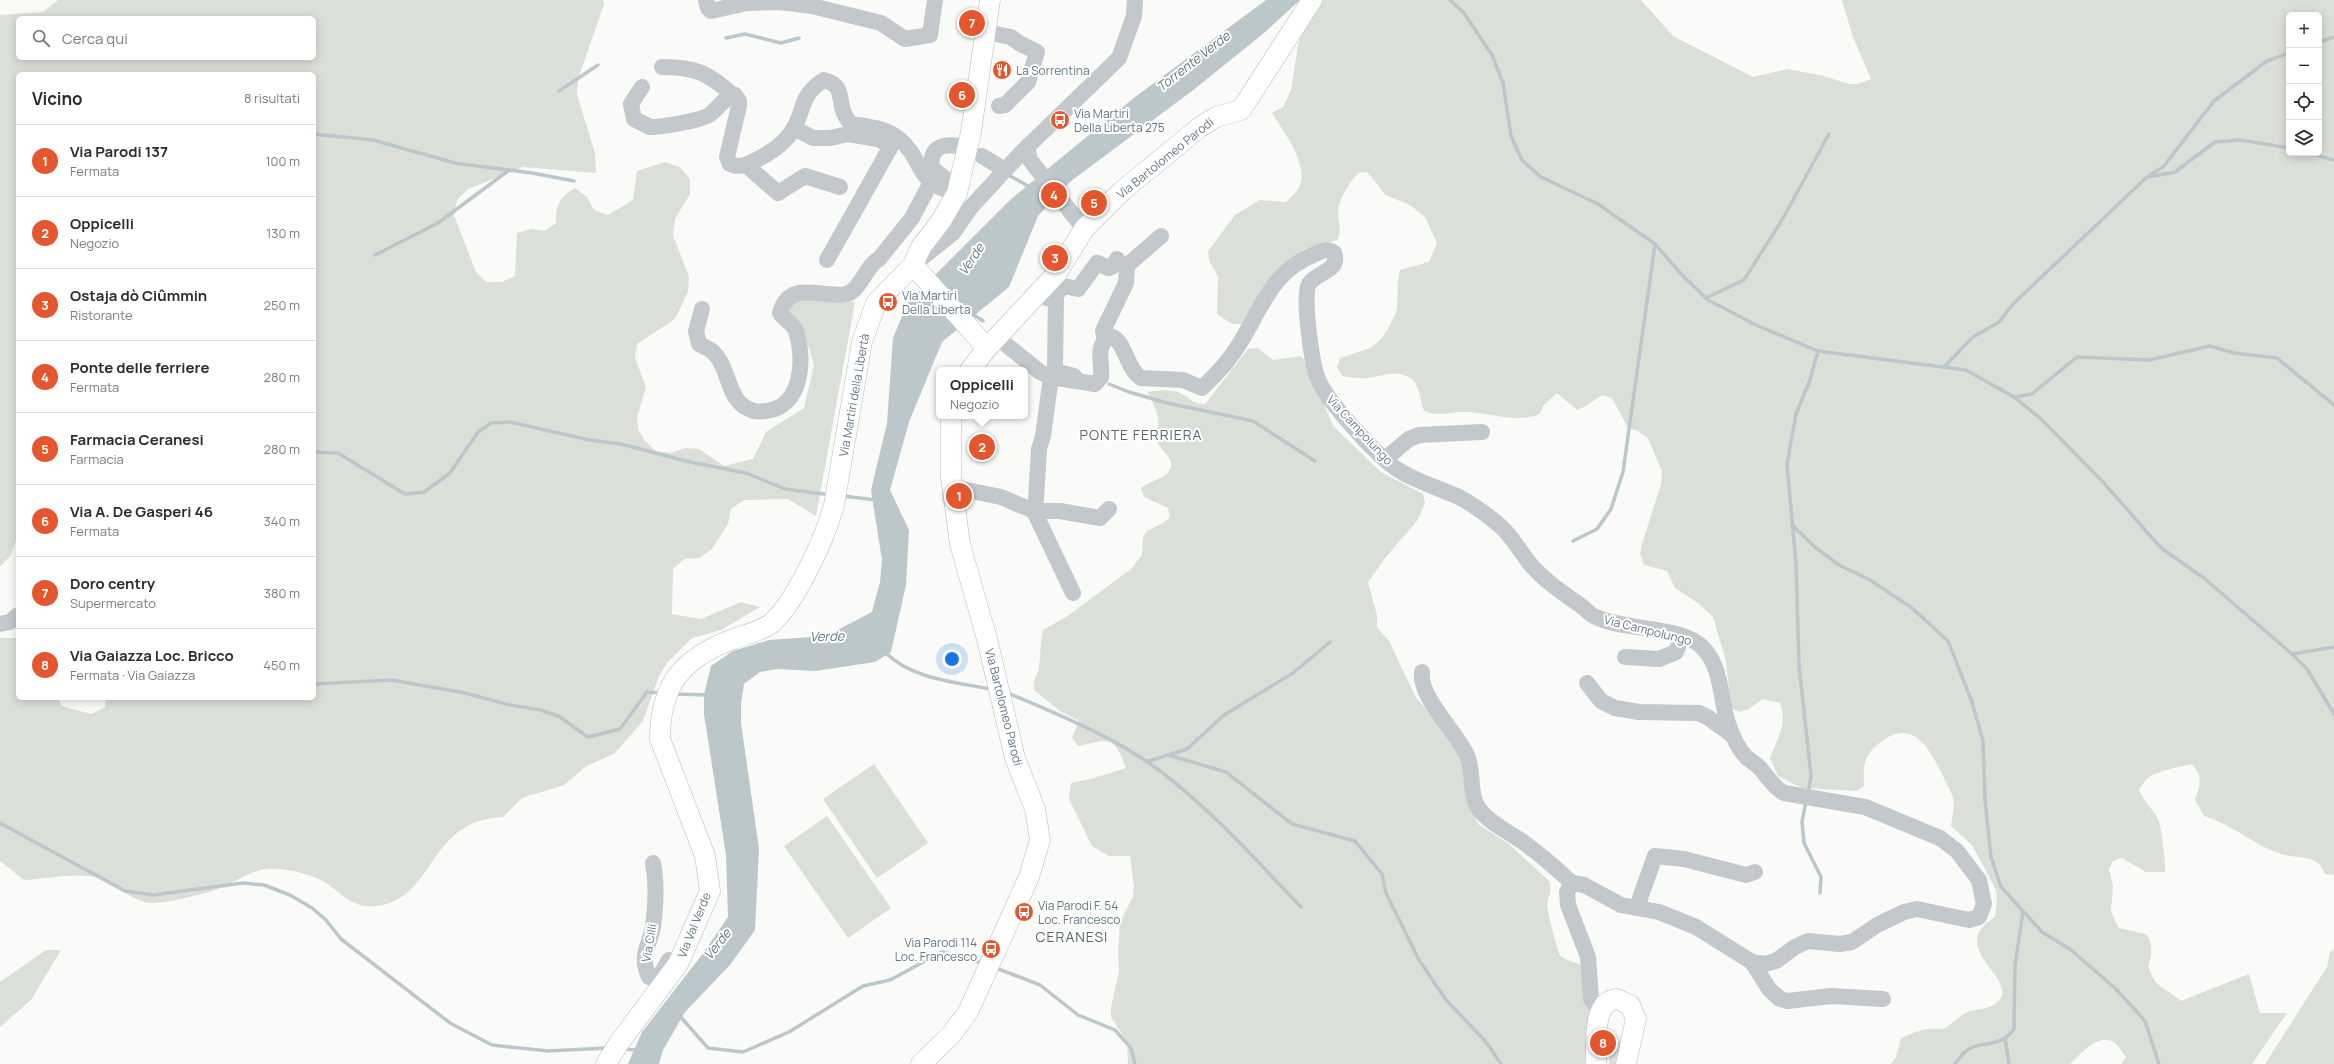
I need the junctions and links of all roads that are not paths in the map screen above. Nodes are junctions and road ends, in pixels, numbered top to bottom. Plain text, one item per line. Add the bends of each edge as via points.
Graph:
1 (706, 0) edge
2 (935, 0) edge
3 (990, 0) edge
4 (1312, 0) edge
5 (1133, 1) edge
6 (986, 32) junction
7 (662, 66) dead end
8 (642, 87) dead end
9 (733, 95) junction
10 (999, 106) dead end
11 (794, 128) junction
12 (959, 146) dead end
13 (982, 156) dead end
14 (1023, 160) junction
15 (746, 165) junction
16 (931, 182) junction
17 (840, 187) dead end
18 (958, 189) junction
19 (1084, 229) junction
20 (1161, 236) dead end
21 (1117, 258) dead end
22 (827, 260) dead end
23 (916, 268) junction
24 (1047, 294) junction
25 (702, 309) dead end
26 (1105, 339) junction
27 (988, 341) junction
28 (972, 367) edge
29 (1051, 377) junction
30 (1082, 382) junction
31 (951, 419) edge
32 (1482, 432) dead end
33 (1385, 458) junction
34 (952, 487) junction
35 (1035, 505) junction
36 (1109, 509) dead end
37 (1073, 593) dead end
38 (16, 617) edge
39 (0, 624) edge
40 (1663, 632) junction
41 (1682, 636) junction
42 (1668, 656) junction
43 (1625, 657) dead end
44 (1422, 672) dead end
45 (1587, 683) dead end
46 (1733, 736) junction
47 (662, 747) joint
48 (653, 862) dead end
49 (1755, 872) dead end
50 (1572, 883) junction
51 (704, 904) junction
52 (1639, 908) junction
53 (1752, 962) junction
54 (1883, 999) dead end
55 (1600, 1012) junction
56 (606, 1064) edge
57 (921, 1064) edge
58 (1596, 1064) edge
59 (1626, 1064) edge

1 - 2 street via 708,8 716,12 728,6 747,3 779,2 812,6 881,23 905,38 930,36
3 - 6 main road
4 - 19 main road, Via Bartolomeo Parodi via 1242,110 1216,117 1200,127 1122,191
5 - 14 street, Via Martiri della Libertà via 1134,16 1120,58
6 - 10 street via 1011,37 1037,52 1028,82 1005,105
6 - 18 main road via 971,132
7 - 9 street via 685,67 713,77
8 - 9 street via 631,104 634,119 650,128 708,116 726,97
9 - 15 street via 739,101 739,106 727,158 735,167
11 - 15 street via 776,148
11 - 16 street via 811,88 824,80 832,82 840,91 844,112 851,124 872,127 897,137 911,151 918,166
11 - 22 street via 813,138 848,134 878,139 892,146
12 - 18 street via 941,145 934,150 931,159 932,168
13 - 14 street
14 - 19 street via 1063,201
14 - 23 street, Via Martiri della Libertà via 971,207 953,233
15 - 17 street via 778,192 805,176
16 - 18 street via 946,190
16 - 25 street via 912,218 879,259 873,262 854,290 846,294 808,291 792,295 782,304 780,313 795,329 801,351 796,387 790,399 775,410 755,412 739,404 722,365 712,352 699,344 696,331
18 - 23 main road via 941,221 921,247
19 - 24 main road, Via Bartolomeo Parodi
20 - 26 street via 1130,262 1126,283 1103,331
21 - 24 street via 1113,266 1108,268 1097,263 1078,289 1064,286
23 - 27 main road
23 - 47 main road, Via Martiri della Libertà via 885,292 876,303 868,321 862,342 834,505 828,527 813,559 784,609 770,624 704,652 687,664 676,677 668,692 660,724
24 - 27 main road, Via Bartolomeo Parodi
24 - 30 street via 1055,368 1059,372 1080,377
26 - 30 street via 1100,350 1100,380 1095,384
26 - 33 street, Via Campolungo via 1111,336 1117,340 1132,369 1141,378 1183,380 1202,388 1237,348 1283,273 1306,257 1323,250 1331,250 1336,262 1309,284 1307,293 1317,377 1333,404
27 - 28 main road, Via Bartolomeo Parodi
27 - 29 street
29 - 30 street
29 - 35 street via 1039,449
31 - 34 main road, Via Bartolomeo Parodi
32 - 33 street via 1419,435 1409,439
33 - 40 street, Via Campolungo via 1399,470 1461,498 1500,526 1530,564 1568,598 1596,617
34 - 35 street
34 - 57 main road, Via Bartolomeo Parodi via 965,566 987,639 1015,758 1035,809 1040,840 1029,877 968,1012 951,1036
35 - 36 street via 1100,518
35 - 37 street
38 - 39 street via 10,622
40 - 41 street, Via Campolungo
40 - 42 street via 1662,651
41 - 42 street via 1676,652
41 - 46 street, Via Campolungo via 1696,642 1710,656
42 - 43 street via 1659,659
44 - 50 street, Via Campolungo via 1423,687 1427,695 1456,734 1467,755 1473,773 1472,792 1479,809 1494,823 1543,856
45 - 46 street via 1601,701 1615,708 1639,712 1699,713 1710,718
46 - 53 street, Via Campolungo via 1747,757 1758,766 1776,789 1784,793 1865,807 1940,838 1957,851 1974,872 1981,886 1984,904 1979,916 1974,920 1917,909 1893,917 1852,942 1840,944 1808,941 1770,964
47 - 51 main road, Via Val Verde via 705,856 710,891
48 - 51 street, Via Cilli via 657,885 653,928 647,944 644,966 649,977 660,975
49 - 52 street via 1746,875 1684,859 1655,856
50 - 52 street, Via Campolungo via 1584,885 1621,906
50 - 55 street via 1567,892 1568,905 1588,957 1592,999
51 - 56 main road, Via Val Verde via 678,964
52 - 53 street, Via Campolungo via 1659,912 1696,927
53 - 54 street via 1769,989 1780,999 1788,1001 1831,996
55 - 58 main road
55 - 59 main road via 1603,1006 1613,999 1626,1002 1633,1009 1636,1019

